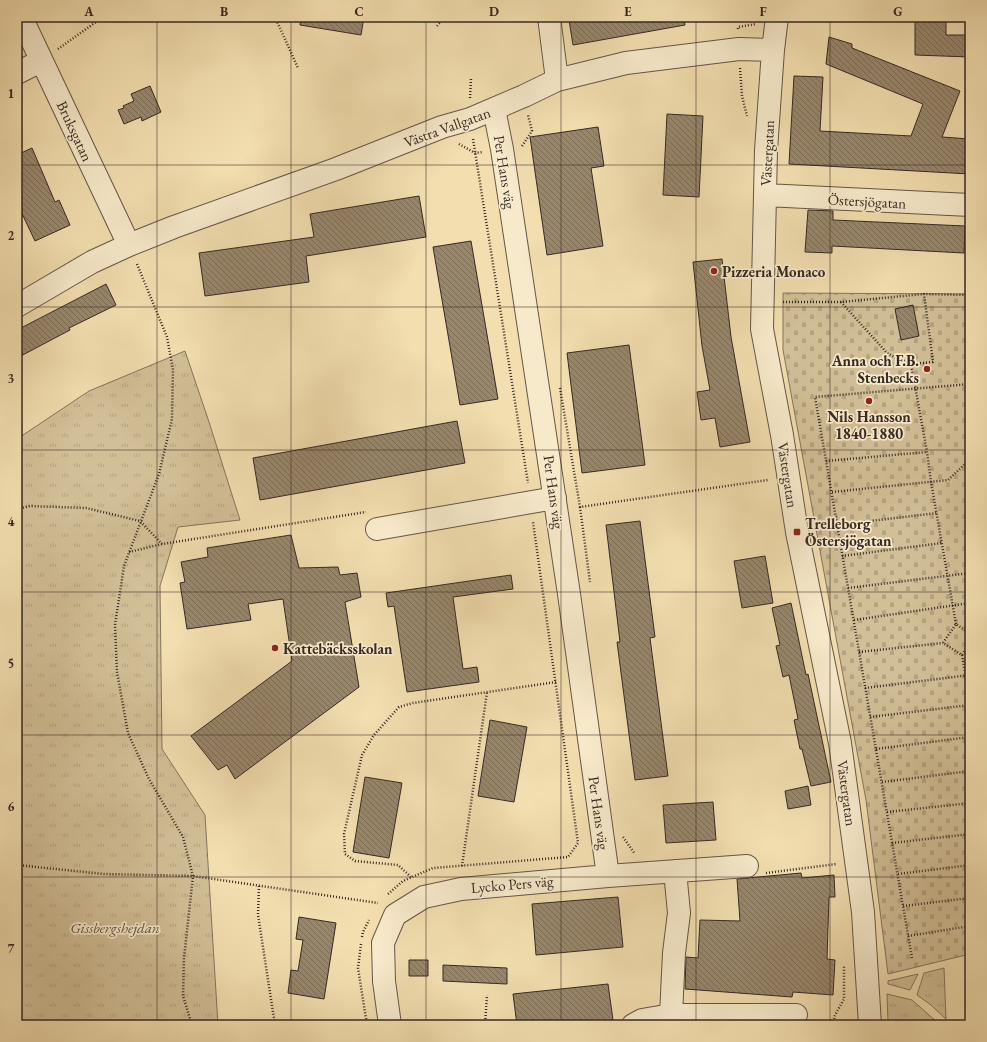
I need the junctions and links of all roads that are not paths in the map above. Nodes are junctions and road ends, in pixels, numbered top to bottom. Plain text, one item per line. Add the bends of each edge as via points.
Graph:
1 (21, 17) edge
2 (549, 17) edge
3 (768, 20) edge
4 (773, 50) junction
5 (41, 61) junction
6 (17, 73) edge
7 (557, 80) junction
8 (494, 109) junction
9 (765, 195) junction
10 (970, 205) edge
11 (129, 245) junction
12 (17, 306) edge
13 (554, 498) junction
14 (375, 520) road end
15 (747, 866) road end
16 (675, 871) junction
17 (608, 876) junction
18 (796, 1014) dead end
19 (671, 1015) junction
20 (390, 1025) edge
21 (633, 1025) edge
22 (870, 1025) edge

1 - 5 street, Bruksgatan
2 - 7 street
3 - 4 street, Västergatan
4 - 7 street, Västra Vallgatan via 739,49 626,62
4 - 9 street, Västergatan
5 - 6 street
5 - 11 street, Bruksgatan
7 - 8 street, Västra Vallgatan
8 - 11 street, Västra Vallgatan via 470,119 442,126 336,169
8 - 13 street, Per Hans väg
9 - 10 street, Östersjögatan
9 - 22 street, Västergatan via 762,329 797,532 840,743 863,912
11 - 12 street, Västra Vallgatan via 92,262
13 - 14 street
13 - 17 street, Per Hans väg
15 - 16 street, Lycko Pers väg
16 - 17 street, Lycko Pers väg
16 - 19 street via 679,913
17 - 20 street, Lycko Pers väg via 461,889 424,897 395,915 383,943 384,981
18 - 19 street
19 - 21 street via 642,1020

